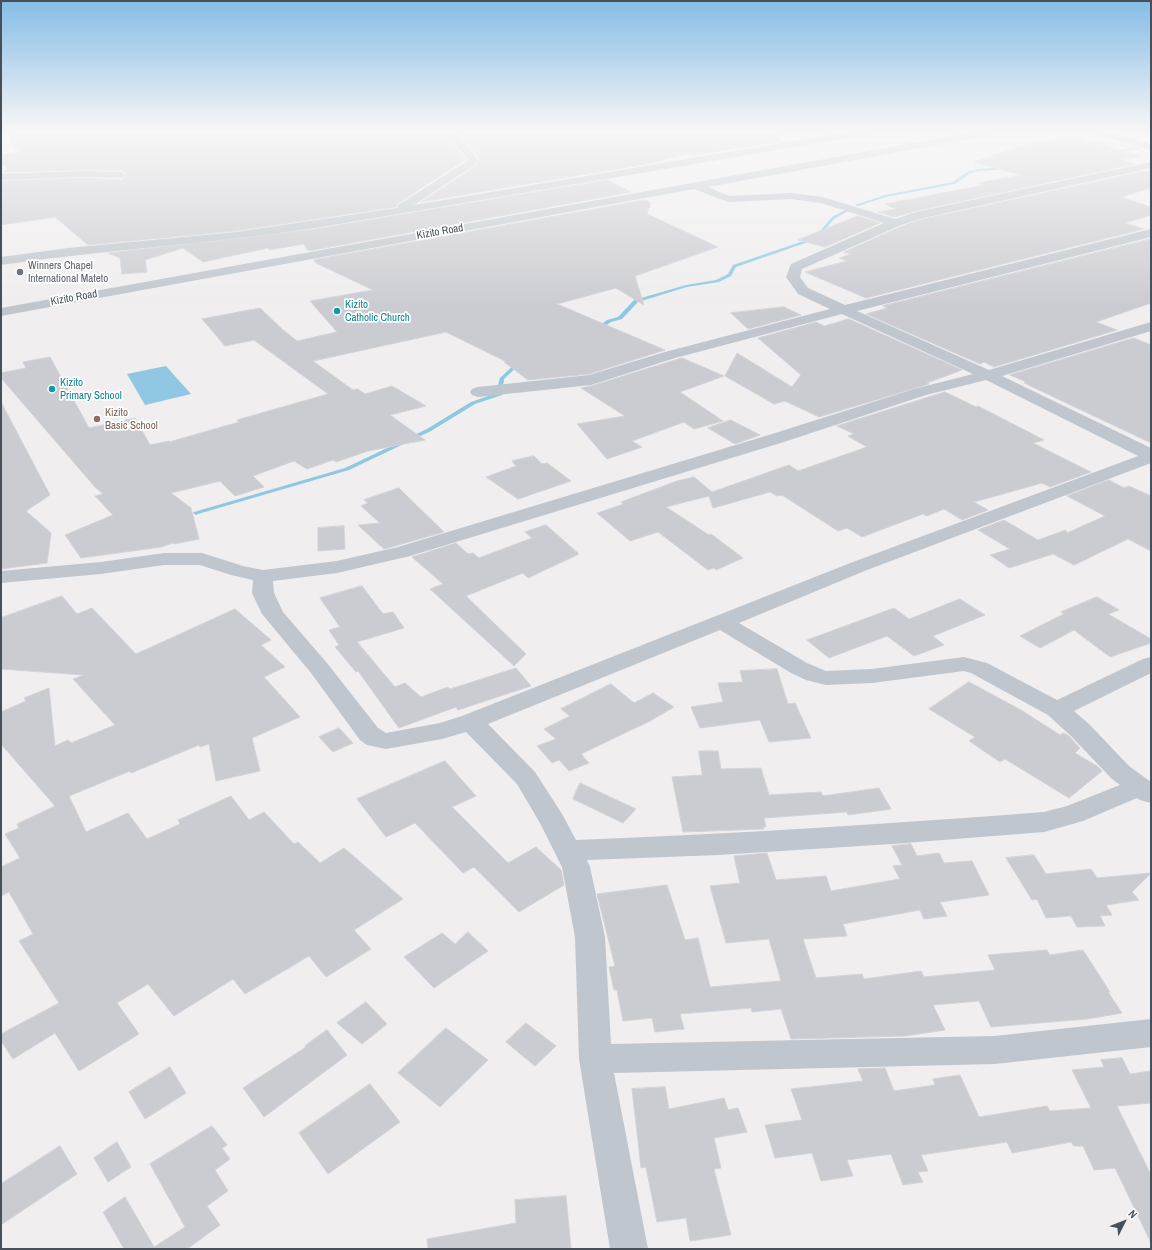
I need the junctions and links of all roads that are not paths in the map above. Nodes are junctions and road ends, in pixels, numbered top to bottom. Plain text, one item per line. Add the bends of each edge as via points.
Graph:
1 (428, 189) edge
2 (525, 189) edge
3 (678, 189) edge
4 (704, 189) edge
5 (1039, 189) edge
6 (396, 211) junction
7 (895, 223) junction
8 (1151, 234) edge
9 (1, 261) edge
10 (842, 310) junction
11 (1, 312) edge
12 (1151, 326) edge
13 (988, 375) junction
14 (478, 392) dead end
15 (1151, 456) edge
16 (263, 576) junction
17 (1, 577) edge
18 (722, 622) junction
19 (1151, 664) edge
20 (1057, 710) junction
21 (471, 722) junction
22 (1145, 791) edge
23 (568, 852) junction
24 (1151, 1033) edge
25 (595, 1059) junction
26 (629, 1249) edge

1 - 6 street
2 - 6 street
3 - 11 street, Kizito Road
4 - 7 street via 728,200 791,196 823,200
5 - 7 street via 916,216
6 - 9 street via 231,236 74,251
7 - 10 street via 796,267 793,277 803,291
8 - 10 street
10 - 13 street
10 - 14 street via 670,355 591,380
12 - 13 street
13 - 15 street
13 - 16 street via 920,392 763,443 403,552 337,567
15 - 18 street via 860,566
16 - 17 street via 202,559 188,558
16 - 21 street via 263,593 273,614 319,668 369,734 376,739 386,741 442,731
18 - 20 street via 814,675 826,678 872,676 964,664 979,668
18 - 21 street
19 - 20 street
20 - 22 street via 1120,772
21 - 23 street via 526,778
22 - 23 street via 1044,822 773,842
23 - 25 street via 576,867 590,937
24 - 25 street via 995,1050
25 - 26 street

